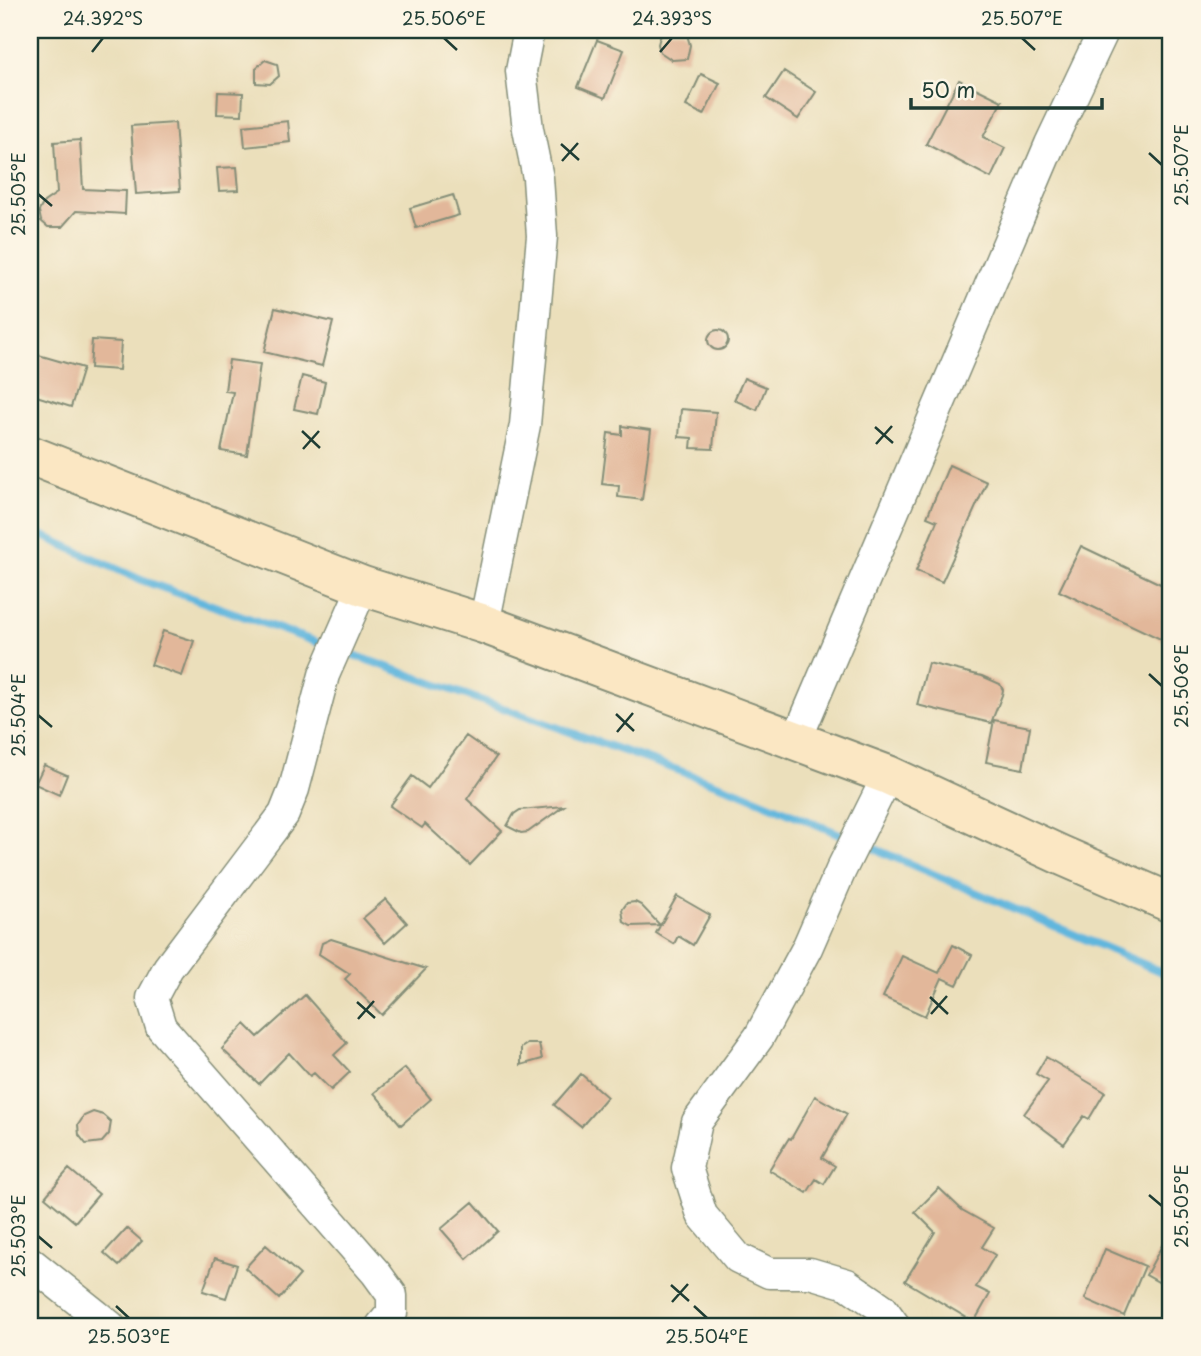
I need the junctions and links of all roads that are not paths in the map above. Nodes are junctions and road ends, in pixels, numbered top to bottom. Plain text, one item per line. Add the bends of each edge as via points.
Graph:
1 (529, 30) edge
2 (1104, 30) edge
3 (30, 455) edge
4 (363, 586) junction
5 (484, 624) junction
6 (796, 741) junction
7 (888, 775) junction
8 (1171, 903) edge
9 (30, 1262) edge
10 (110, 1326) edge
11 (381, 1326) edge
12 (895, 1326) edge

1 - 5 street via 521,71 542,236 525,425
2 - 6 street via 1050,145
3 - 4 street
4 - 5 street
4 - 11 street via 324,675 284,814 168,968 152,998 160,1027 392,1295 392,1313
5 - 6 street
6 - 7 street
7 - 8 street
7 - 12 street via 760,1037 697,1122 687,1168 702,1215 738,1258 769,1273 810,1273 847,1284 882,1308
9 - 10 street

